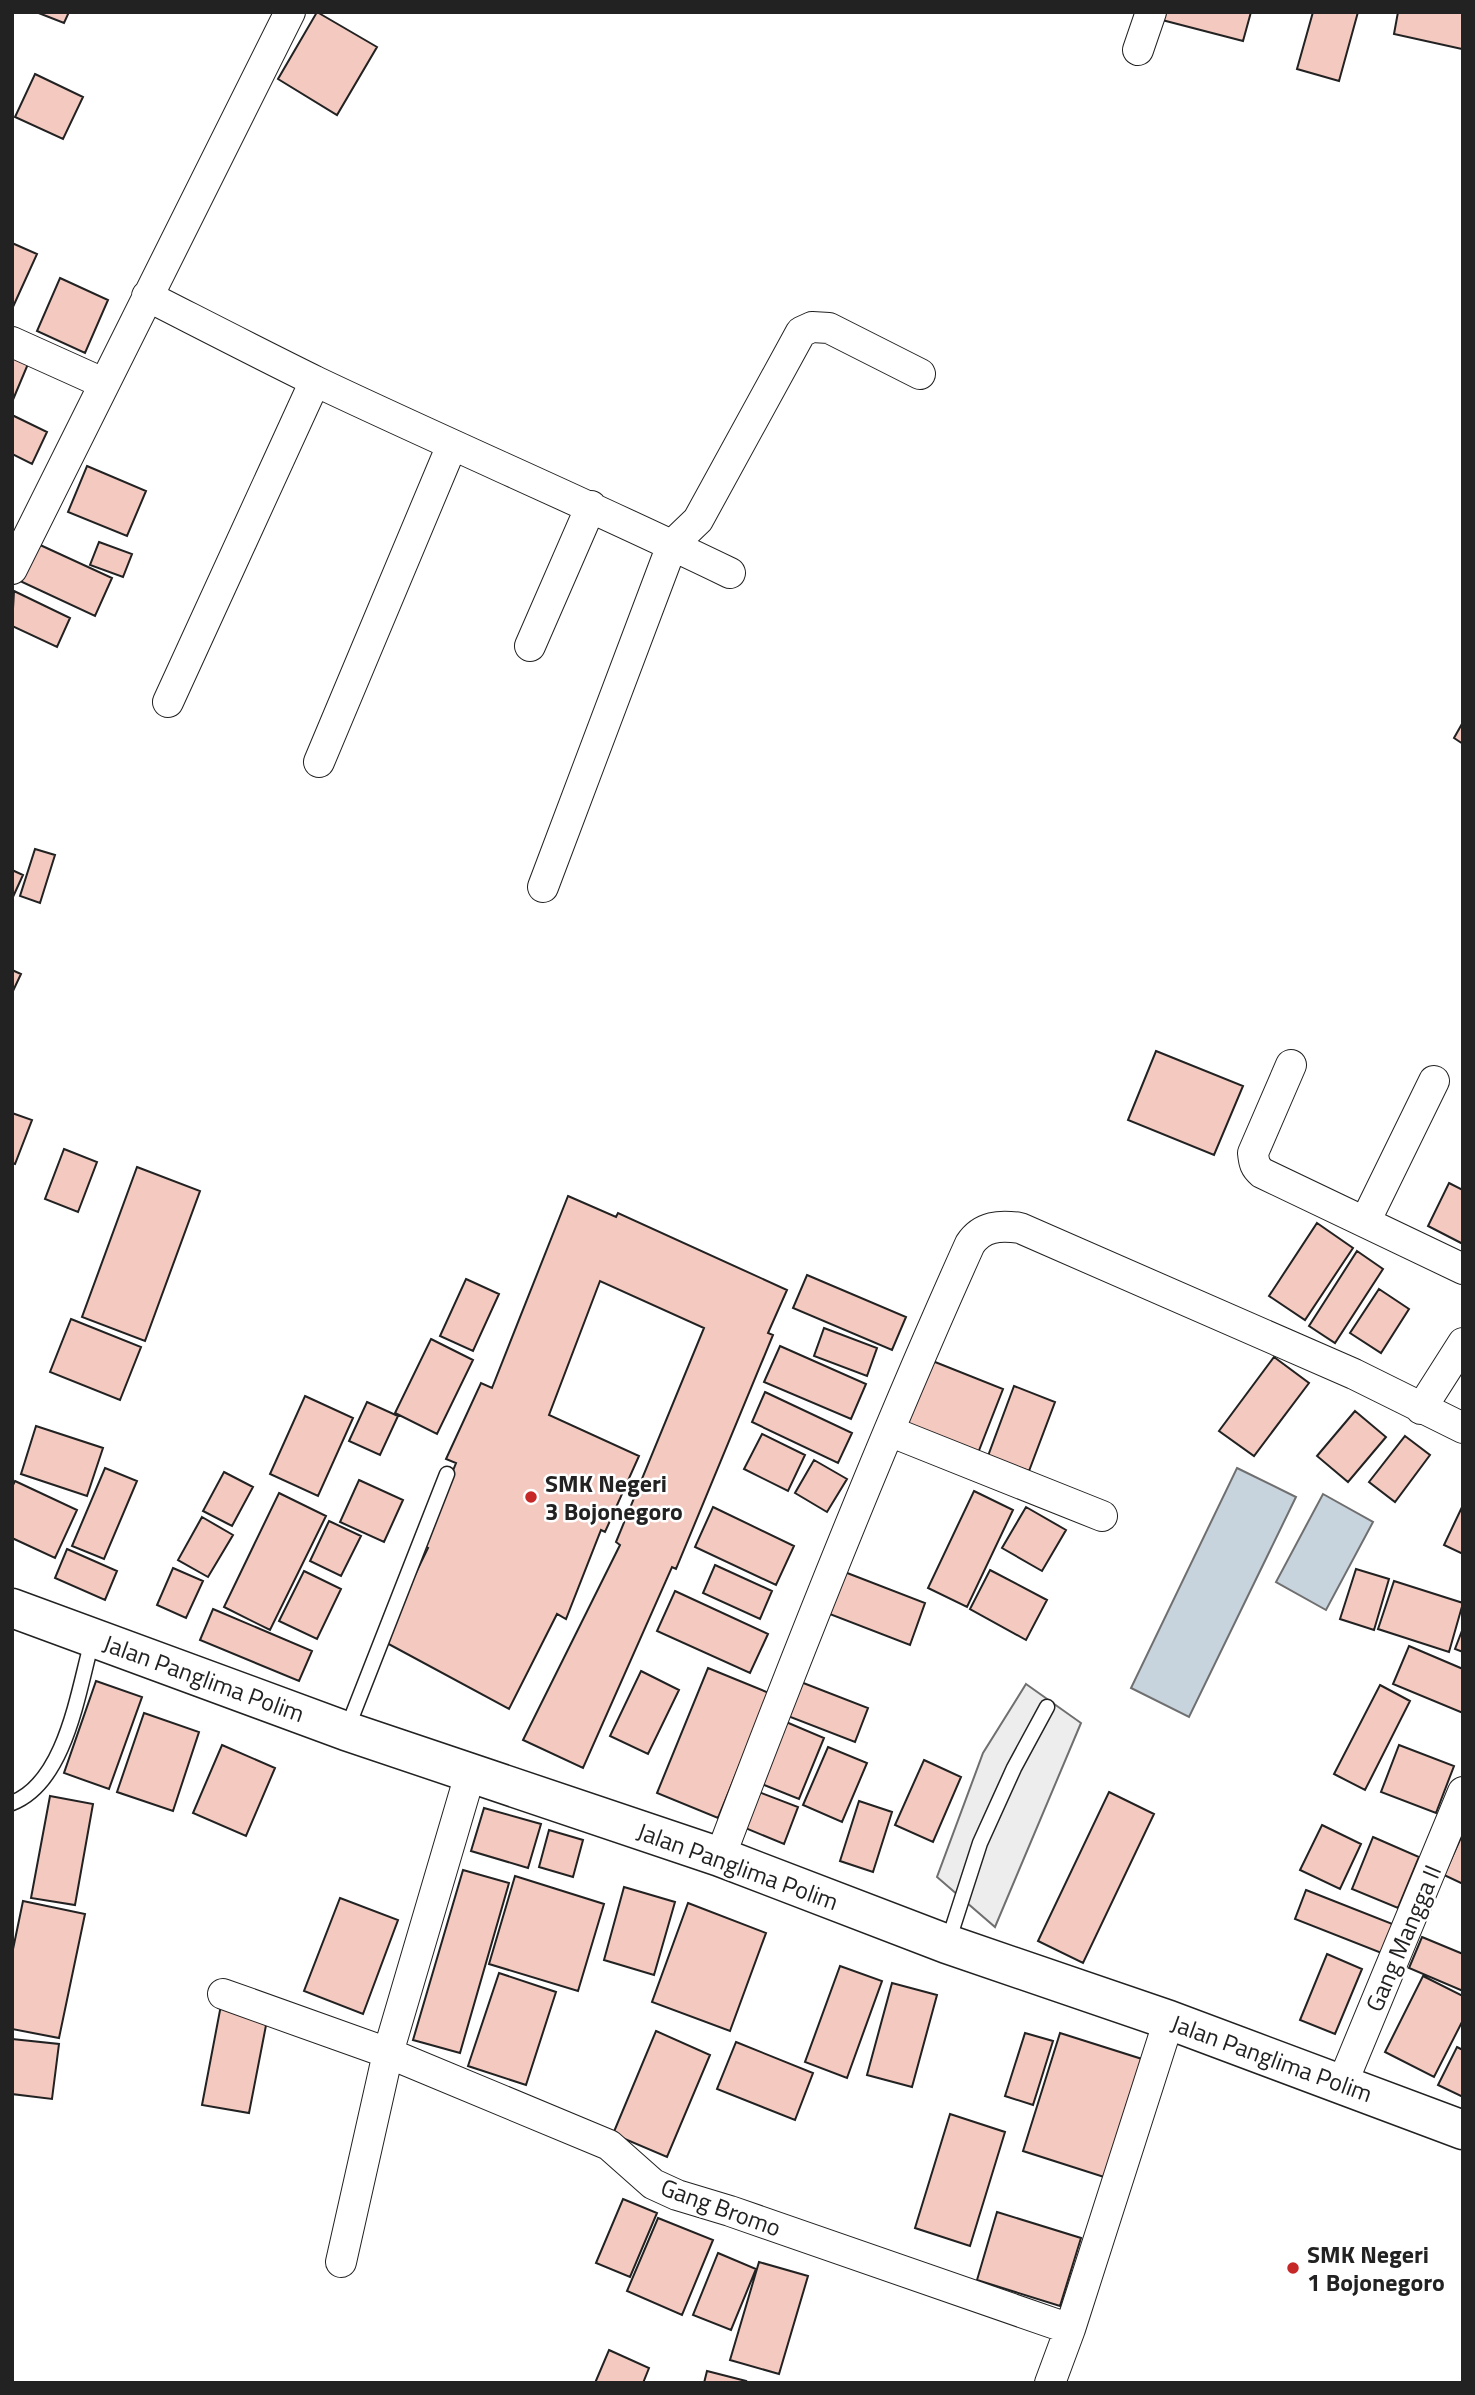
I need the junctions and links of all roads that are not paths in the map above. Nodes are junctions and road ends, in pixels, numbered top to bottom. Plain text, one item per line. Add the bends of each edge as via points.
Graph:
1 (290, 12) edge
2 (1151, 12) edge
3 (1138, 50) dead end
4 (147, 296) junction
5 (12, 342) edge
6 (920, 374) dead end
7 (315, 381) junction
8 (103, 383) junction
9 (452, 445) junction
10 (591, 506) junction
11 (672, 545) junction
12 (12, 569) edge
13 (730, 573) dead end
14 (530, 646) dead end
15 (168, 702) dead end
16 (319, 762) dead end
17 (543, 887) dead end
18 (1291, 1065) dead end
19 (1434, 1081) dead end
20 (1365, 1222) junction
21 (1463, 1269) edge
22 (1463, 1343) edge
23 (1421, 1409) junction
24 (1463, 1428) edge
25 (889, 1431) junction
26 (447, 1474) dead end
27 (1102, 1516) dead end
28 (12, 1608) edge
29 (93, 1638) junction
30 (1048, 1707) dead end
31 (346, 1731) junction
32 (471, 1772) junction
33 (1463, 1792) edge
34 (12, 1802) edge
35 (720, 1857) junction
36 (947, 1944) junction
37 (223, 1994) dead end
38 (1169, 2020) junction
39 (388, 2053) junction
40 (1342, 2084) junction
41 (1463, 2130) edge
42 (341, 2262) dead end
43 (1069, 2329) junction
44 (1051, 2383) edge

1 - 4 street
2 - 3 street
4 - 7 street
4 - 8 street
5 - 8 street
6 - 11 street via 829,328 801,332 698,520
7 - 9 street
7 - 15 street
8 - 12 street
9 - 10 street
9 - 16 street
10 - 11 street
10 - 14 street
11 - 13 street
11 - 17 street
18 - 20 street via 1253,1153 1254,1164 1262,1173
19 - 20 street
20 - 21 street
22 - 23 street
23 - 24 street
23 - 25 street via 1354,1374 1020,1228 997,1227 975,1235 970,1244
25 - 27 street
25 - 35 street
26 - 31 lane
28 - 29 main road, Jalan Panglima Polim
29 - 31 main road, Jalan Panglima Polim
29 - 34 lane via 55,1761 43,1781
30 - 36 lane via 980,1843
31 - 32 main road, Jalan Panglima Polim
32 - 35 main road, Jalan Panglima Polim
32 - 39 street
33 - 40 street, Gang Mangga II
35 - 36 main road, Jalan Panglima Polim
36 - 38 main road, Jalan Panglima Polim
37 - 39 street, Gang Bromo
38 - 40 main road, Jalan Panglima Polim
38 - 43 street
39 - 42 street
39 - 43 street, Gang Bromo via 610,2145 653,2184 677,2195
40 - 41 main road, Jalan Panglima Polim
43 - 44 street

